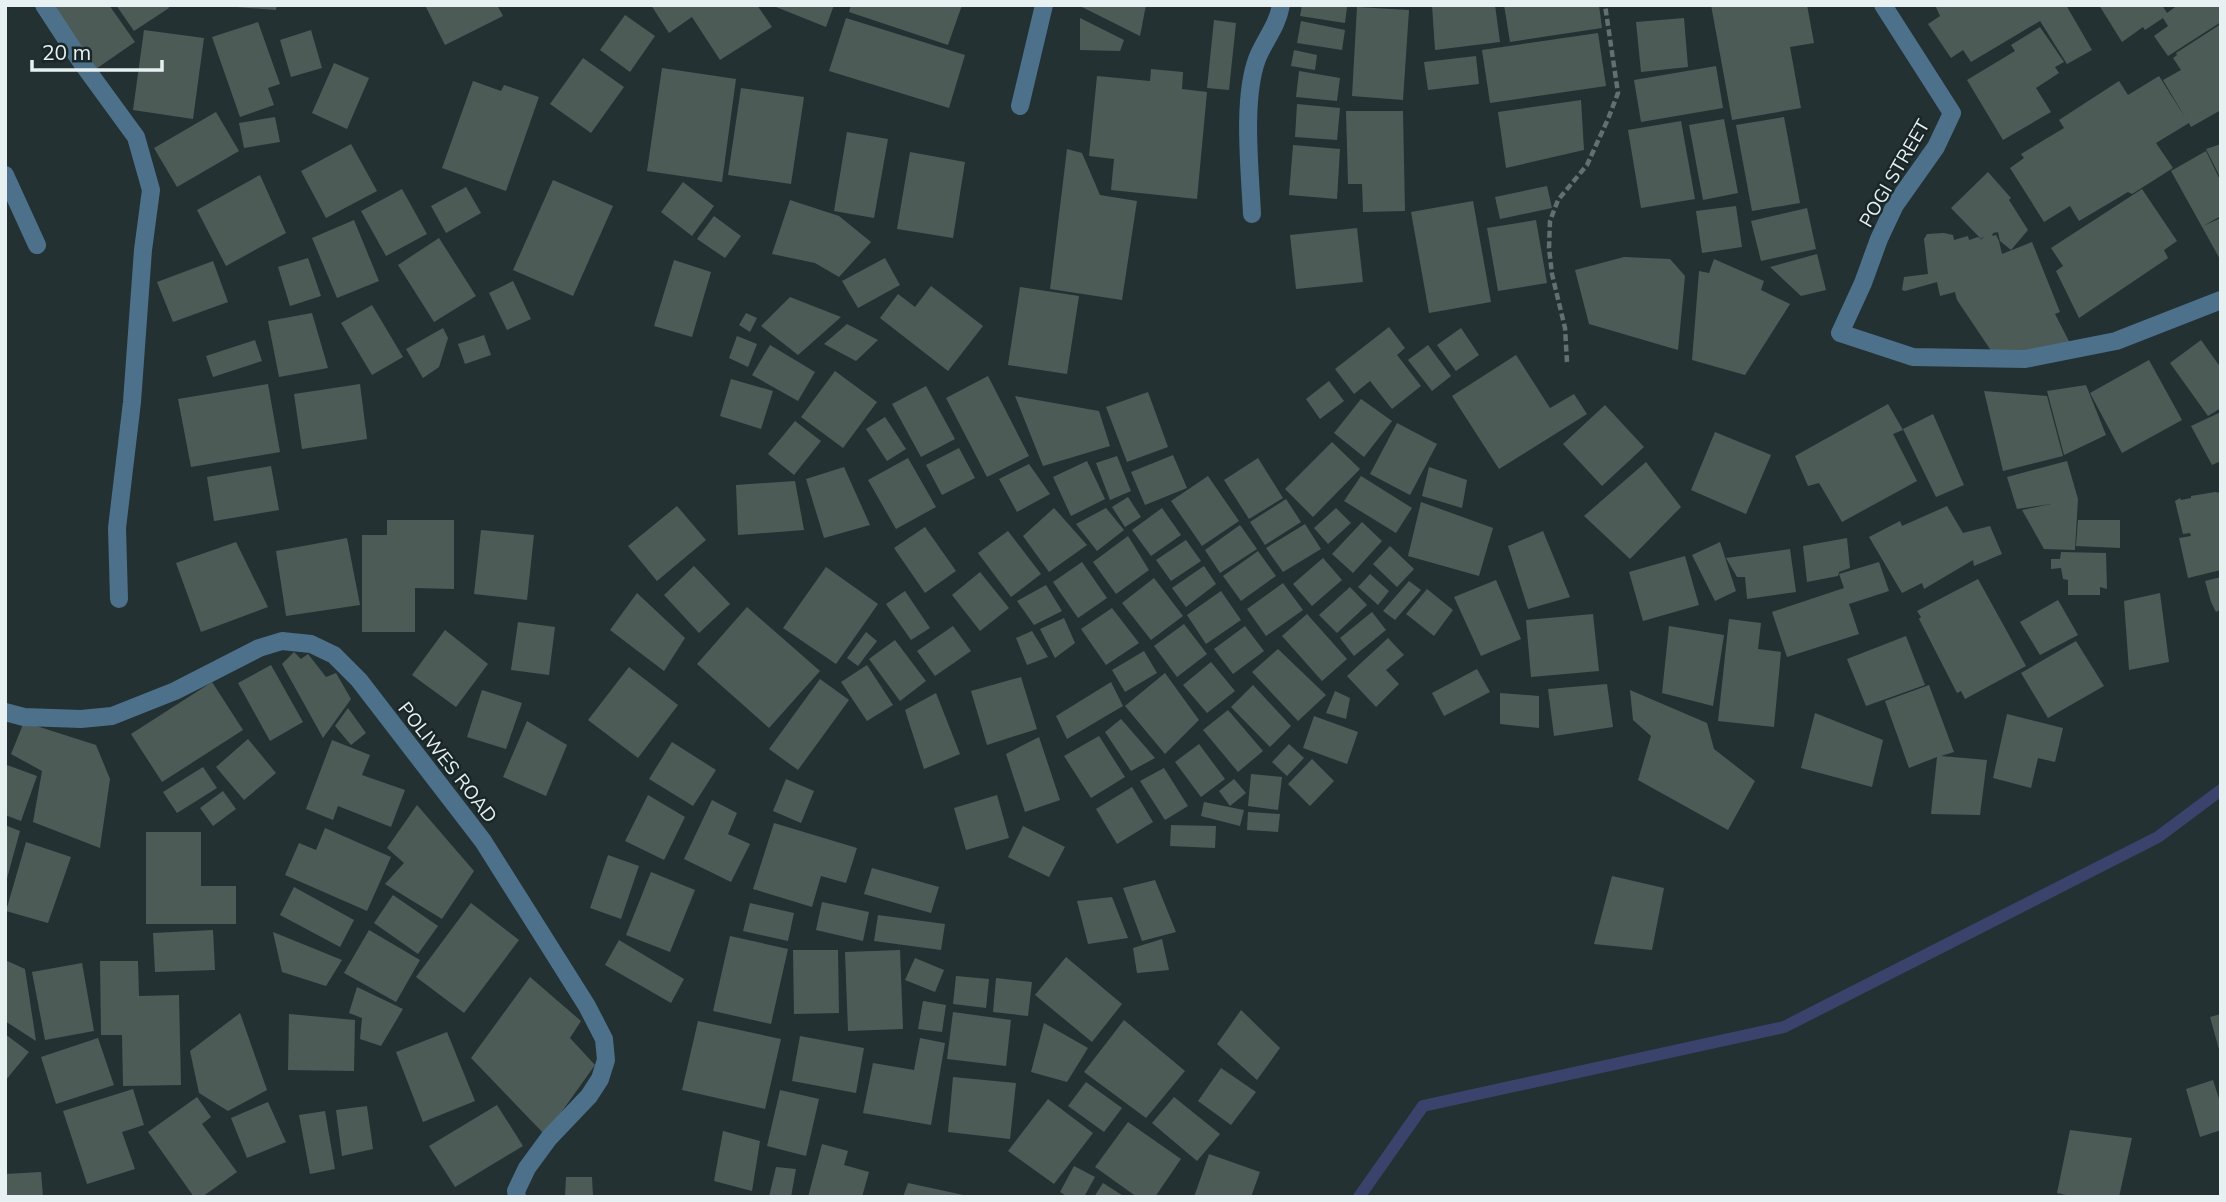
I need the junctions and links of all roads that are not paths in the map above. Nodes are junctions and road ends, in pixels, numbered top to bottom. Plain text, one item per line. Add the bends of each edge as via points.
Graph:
1 (44, 5) edge
2 (1044, 5) edge
3 (1281, 5) edge
4 (1883, 5) edge
5 (1020, 106) dead end
6 (5, 175) edge
7 (1252, 214) dead end
8 (37, 245) dead end
9 (2221, 300) edge
10 (119, 599) dead end
11 (5, 712) edge
12 (517, 1197) edge

1 - 10 street via 136,137 151,190 117,528
2 - 5 street
3 - 7 street via 1279,20 1257,59 1248,105
4 - 9 street, POGI STREET via 1952,113 1936,147 1895,205 1840,332 1913,357 2025,359 2116,341
6 - 8 street
11 - 12 street, POLIWES ROAD via 24,717 112,716 282,641 311,644 334,655 359,680 483,841 604,1039 606,1060 600,1079 527,1168

